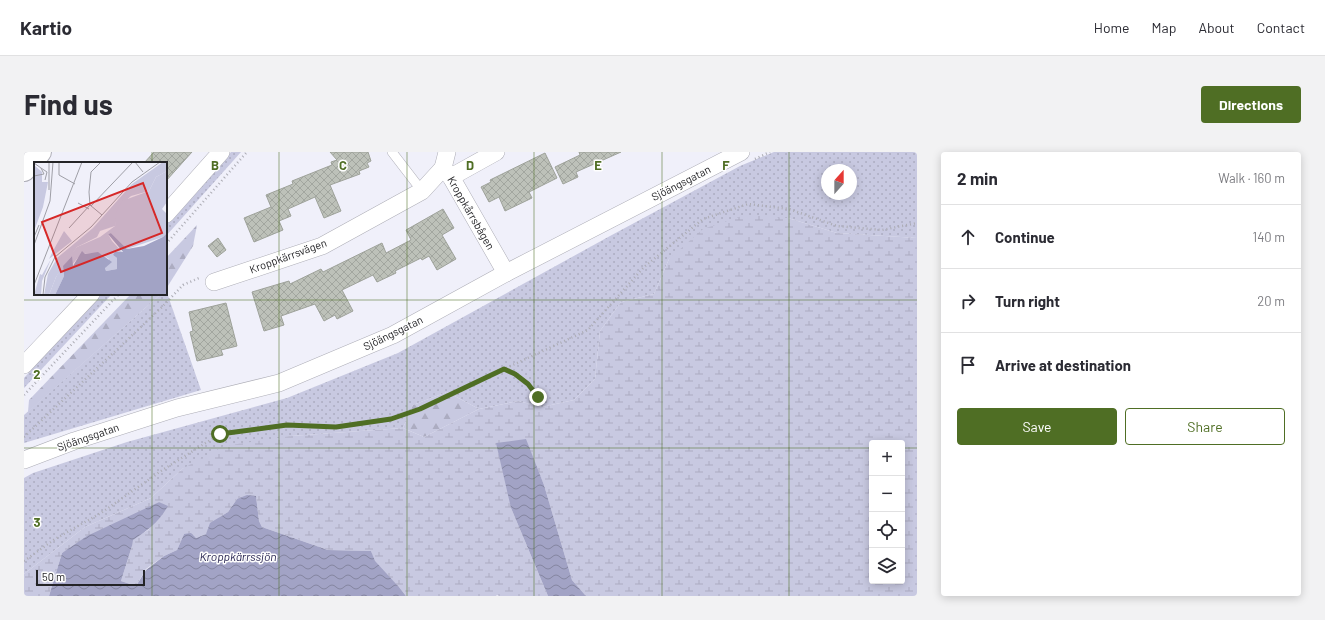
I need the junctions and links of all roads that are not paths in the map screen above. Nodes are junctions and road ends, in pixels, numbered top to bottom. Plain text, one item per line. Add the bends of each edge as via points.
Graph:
1 (40, 152) edge
2 (221, 152) edge
3 (392, 152) edge
4 (496, 152) edge
5 (741, 152) edge
6 (447, 166) edge
7 (24, 170) edge
8 (422, 191) junction
9 (167, 213) edge
10 (506, 273) junction
11 (214, 282) road end
12 (90, 295) edge
13 (24, 365) edge
14 (24, 460) edge

1 - 7 main road
2 - 9 street
3 - 8 lane
4 - 6 street, Kroppkärrsvägen
5 - 10 street, Sjöängsgatan
6 - 8 street, Kroppkärrsvägen
6 - 10 street, Kroppkårrsbågen
8 - 11 street, Kroppkärrsvägen via 322,246
10 - 14 street, Sjöängsgatan via 393,335 279,383 176,408
12 - 13 street

